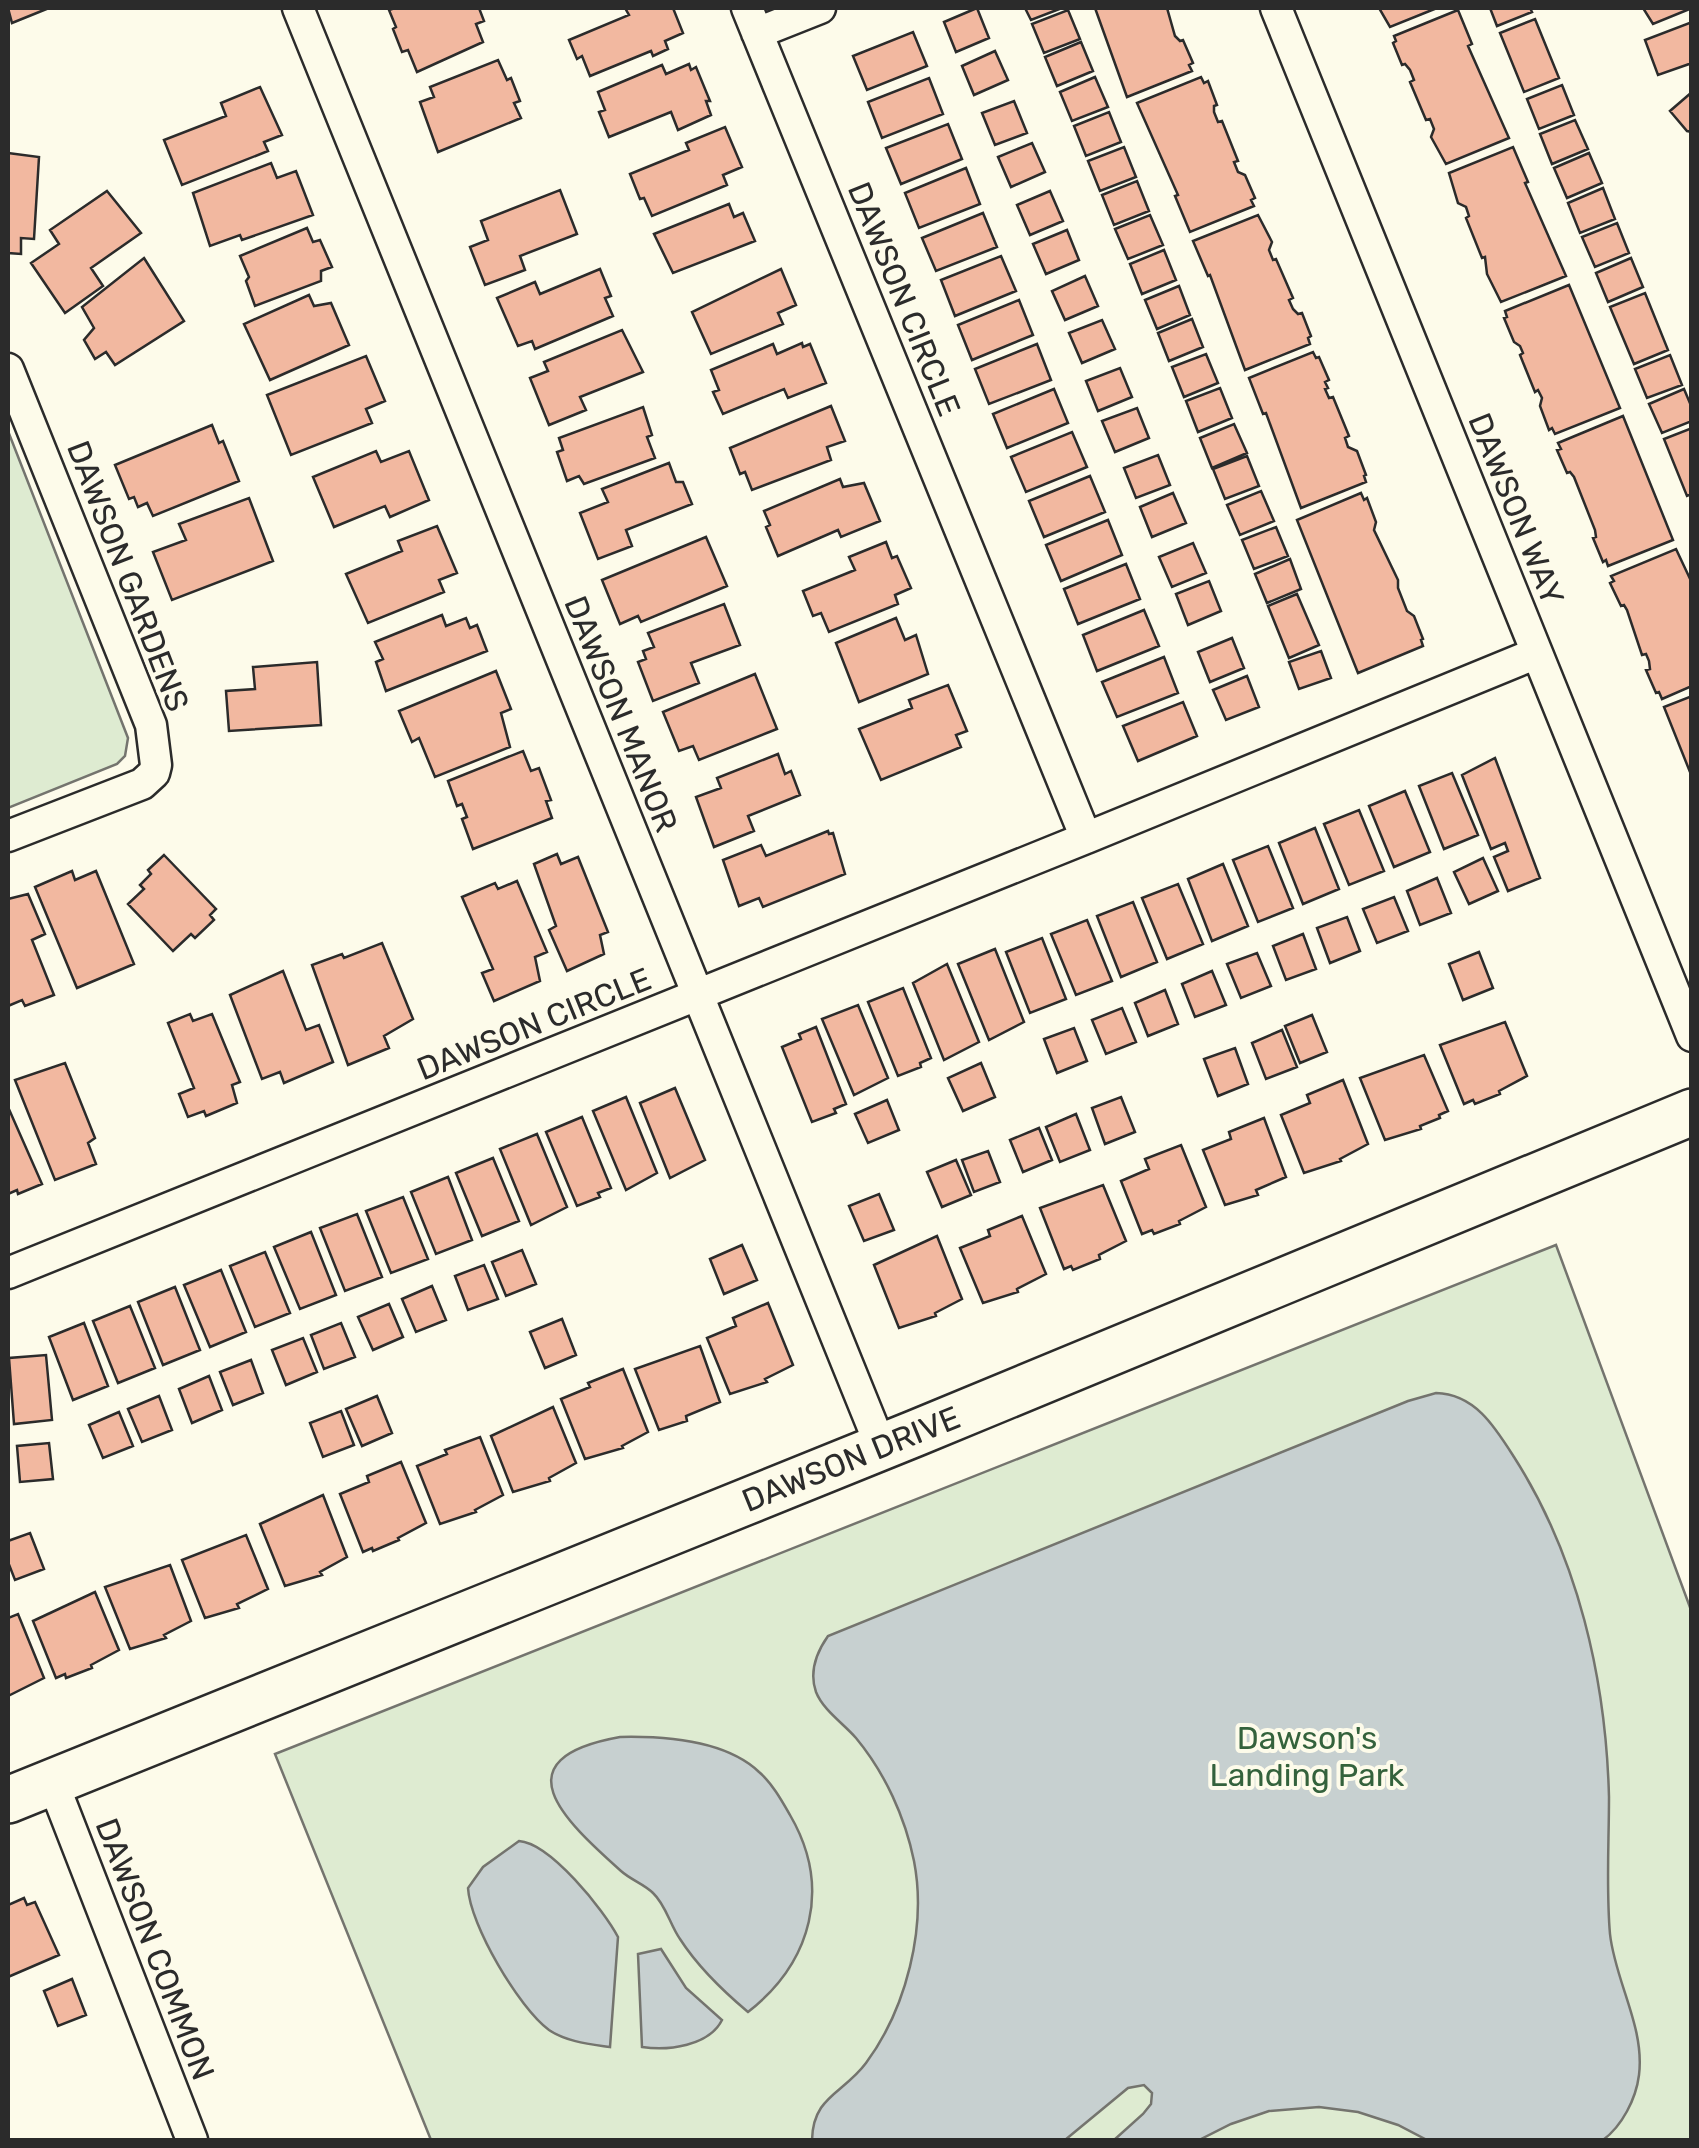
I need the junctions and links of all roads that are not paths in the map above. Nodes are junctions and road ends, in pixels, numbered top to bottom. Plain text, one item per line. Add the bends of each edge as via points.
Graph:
1 (298, 8) edge
2 (820, 8) edge
3 (1276, 8) edge
4 (752, 20) edge
5 (8, 369) edge
6 (1537, 653) junction
7 (8, 836) edge
8 (1086, 838) junction
9 (697, 996) junction
10 (1692, 1036) edge
11 (1692, 1112) edge
12 (8, 1273) edge
13 (881, 1447) junction
14 (53, 1783) junction
15 (8, 1800) edge
16 (192, 2140) edge

1 - 9 street, DAWSON MANOR
2 - 4 street
3 - 6 street, DAWSON WAY
4 - 8 street, DAWSON CIRCLE
5 - 7 street, DAWSON GARDENS via 138,689 157,756 154,773 142,784
6 - 8 street, DAWSON CIRCLE
6 - 10 street, DAWSON WAY
8 - 9 street, DAWSON CIRCLE
9 - 12 street, DAWSON CIRCLE
9 - 13 street, DAWSON MANOR
11 - 13 street, DAWSON DRIVE
13 - 14 street, DAWSON DRIVE
14 - 15 street, DAWSON DRIVE
14 - 16 street, DAWSON COMMON

